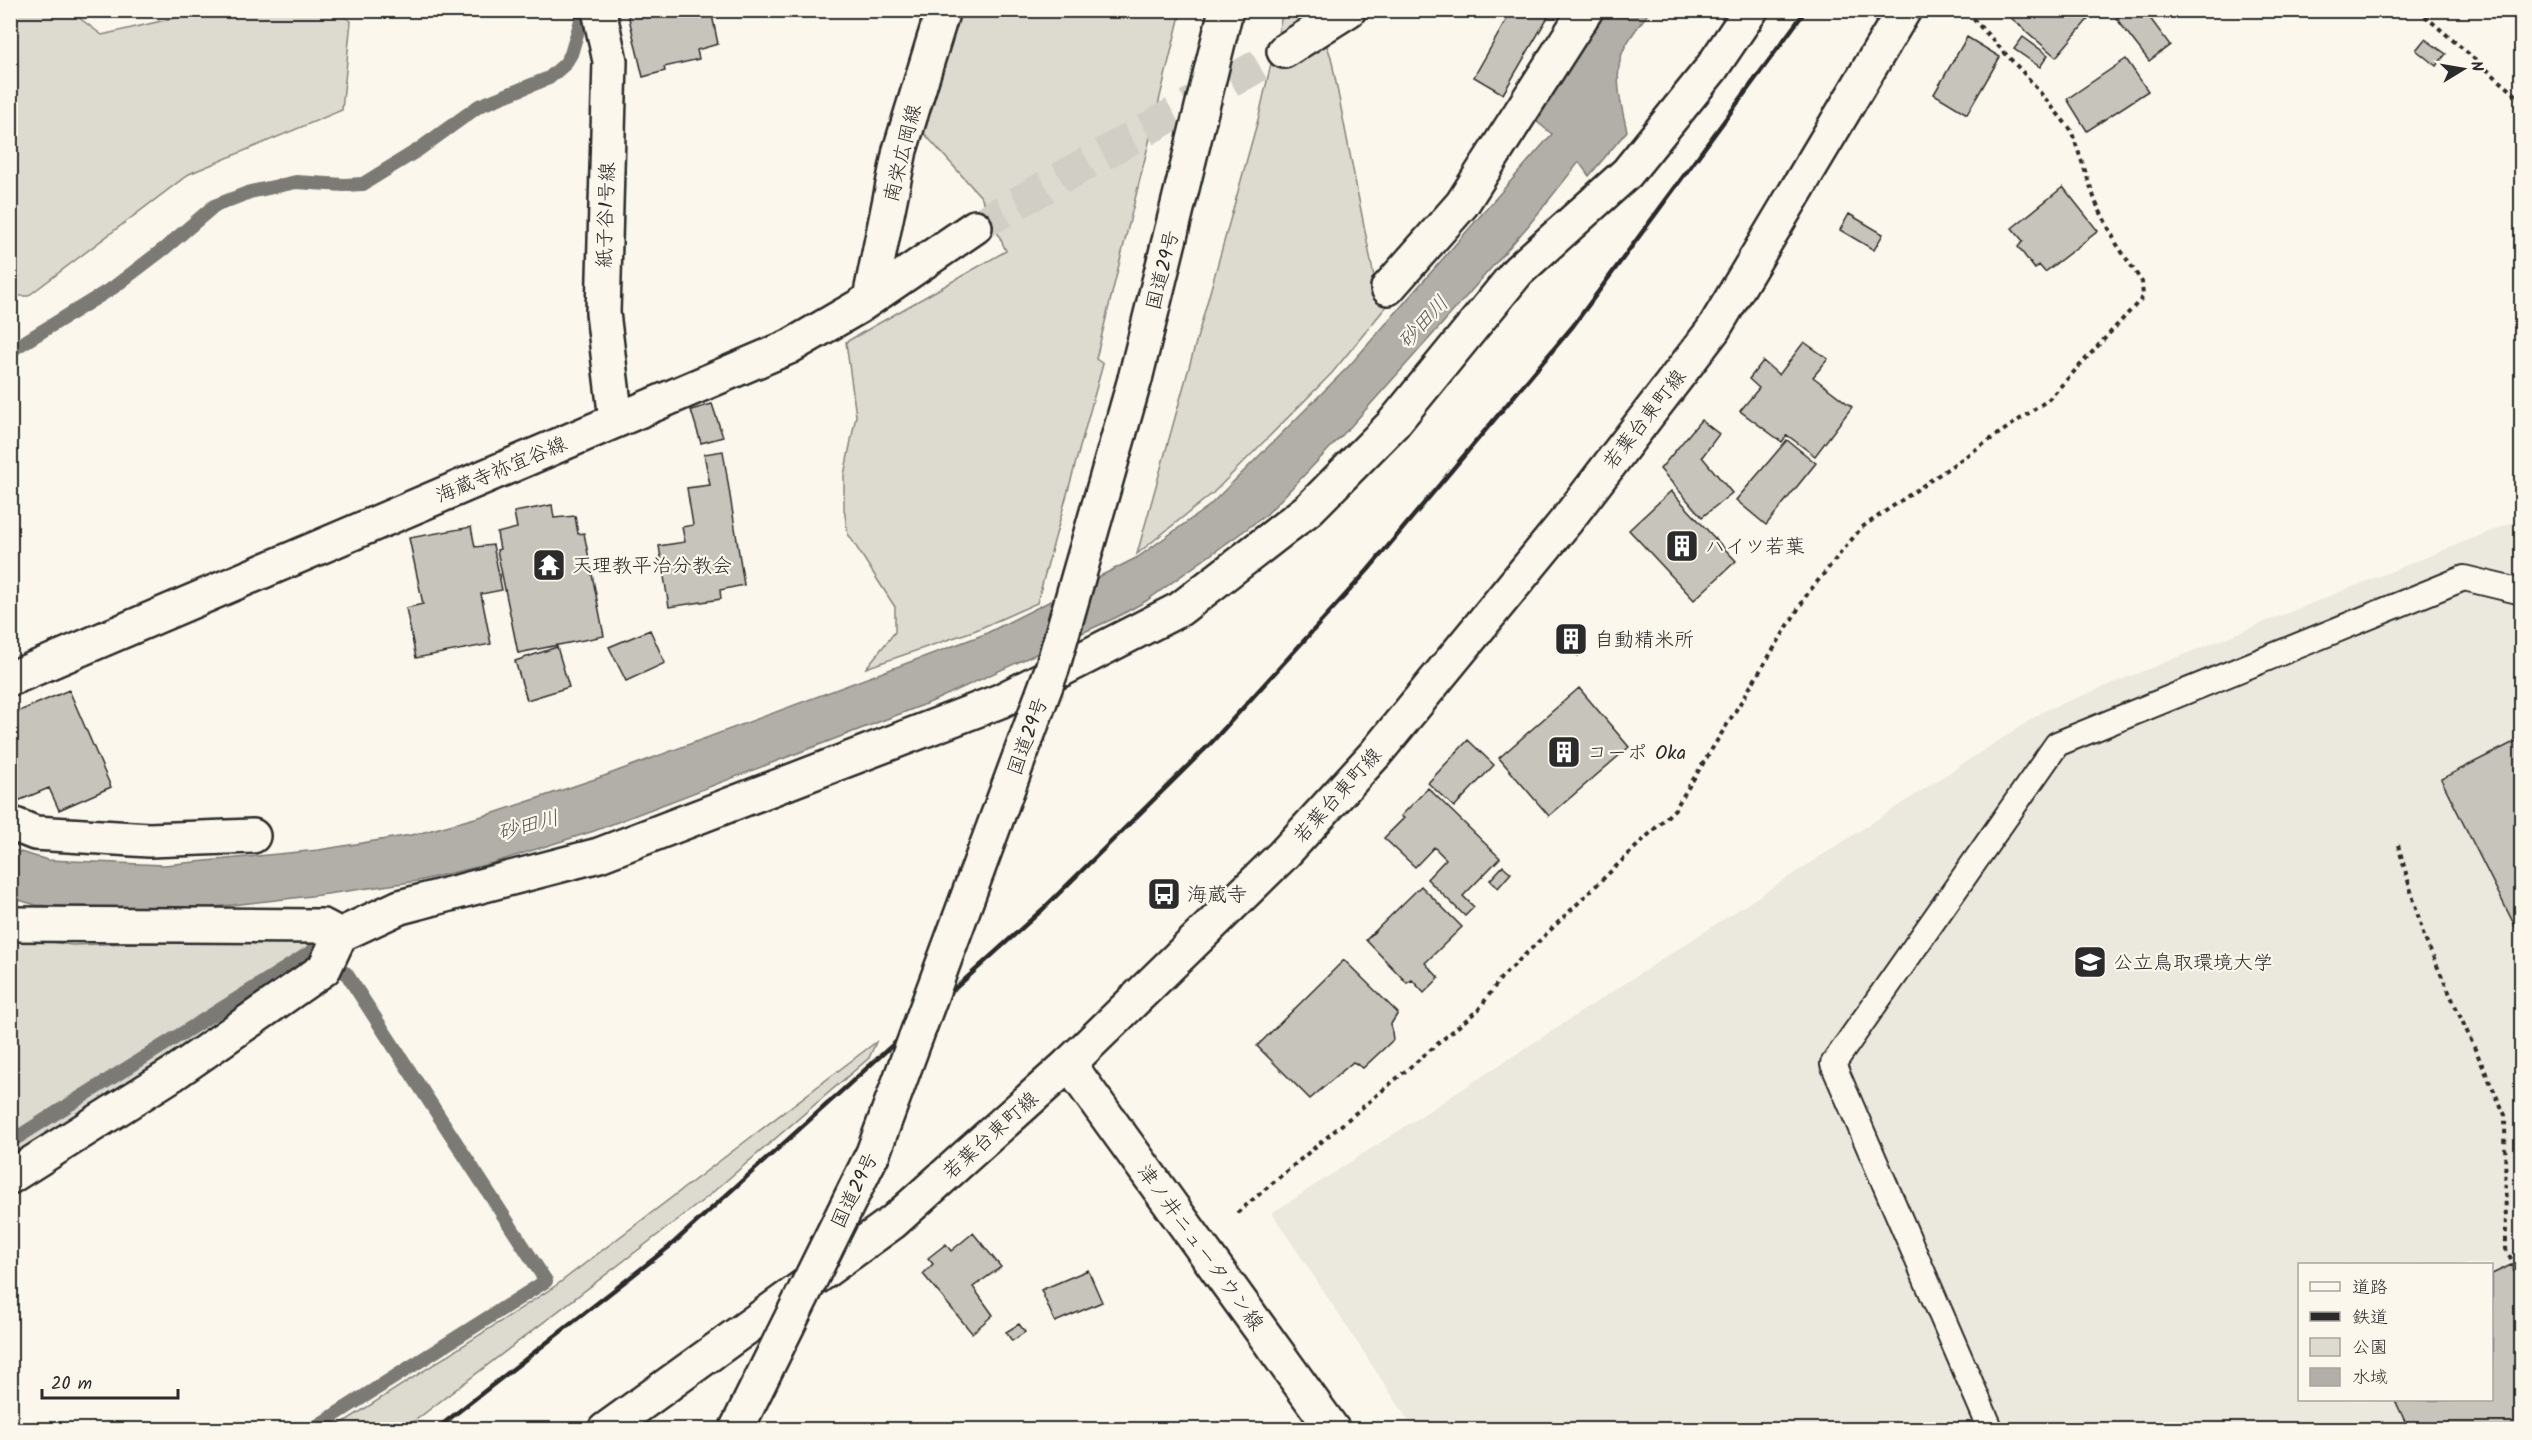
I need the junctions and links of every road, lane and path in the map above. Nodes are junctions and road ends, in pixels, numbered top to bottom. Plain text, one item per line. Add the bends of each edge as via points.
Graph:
1 (599, 10) edge
2 (943, 10) edge
3 (1226, 10) edge
4 (1349, 10) edge
5 (1586, 10) edge
6 (1751, 10) edge
7 (1904, 10) edge
8 (1965, 10) edge
9 (2418, 10) edge
10 (1284, 51) tunnel mouth
11 (2522, 100) edge
12 (975, 227) tunnel mouth
13 (1388, 288) dead end
14 (870, 298) junction
15 (616, 420) junction
16 (2522, 592) edge
17 (10, 679) edge
18 (10, 823) edge
19 (253, 836) dead end
20 (2398, 845) dead end
21 (10, 924) edge
22 (340, 934) junction
23 (1069, 1064) junction
24 (10, 1177) edge
25 (1237, 1213) dead end
26 (2522, 1280) edge
27 (605, 1430) edge
28 (736, 1430) edge
29 (1333, 1430) edge
30 (1991, 1430) edge

1 - 15 main road, 紙子谷1号線 via 610,61 603,313
2 - 14 main road, 南栄広岡線 via 900,150
3 - 28 main road, 国道29号, bridge via 1135,380 1052,669 873,1153
4 - 10 main road
5 - 13 main road via 1462,204
6 - 22 main road via 1711,69 1627,173 1518,271 1393,423 1309,509 1180,609 988,706 599,855 400,907
7 - 23 main road, 若葉台東町線 via 1713,330 1567,520 1353,778 1282,855
8 - 25 path via 2071,130 2096,203 2142,282 2143,297 2048,400 1861,528 1808,593 1675,809 1501,978 1479,1009
9 - 11 path
12 - 14 main road, 海蔵寺祢宜谷線
14 - 15 main road, 海蔵寺祢宜谷線 via 789,347
15 - 17 main road, 海蔵寺祢宜谷線
16 - 30 lane via 2464,578 2057,744 1833,1064
18 - 19 main road via 35,832 149,840
20 - 26 path via 2424,938 2505,1115 2506,1249
21 - 22 main road via 323,926
22 - 24 main road via 324,969 173,1074
23 - 27 main road, 若葉台東町線 via 893,1222
23 - 29 main road, 津ノ井ニュータウン線

